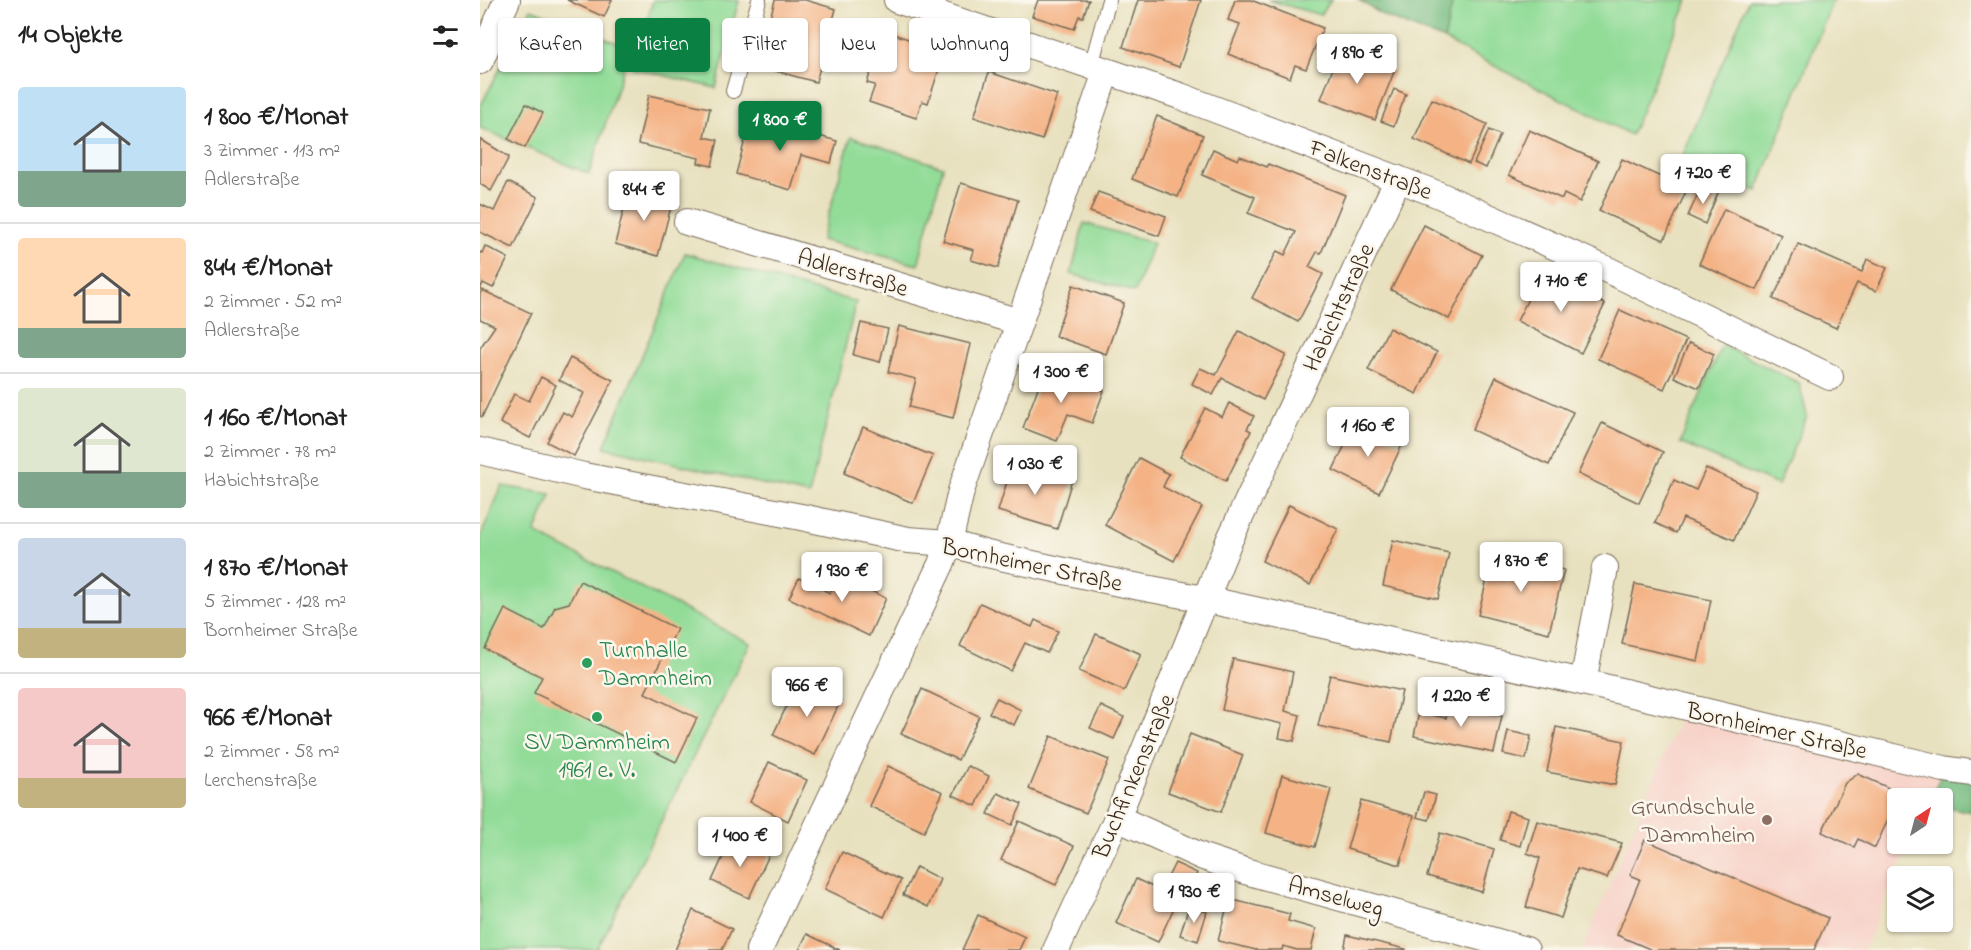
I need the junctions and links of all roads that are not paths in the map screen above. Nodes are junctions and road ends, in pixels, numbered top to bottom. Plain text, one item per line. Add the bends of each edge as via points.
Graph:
1 (507, 0) edge
2 (759, 0) edge
3 (897, 0) edge
4 (1109, 0) edge
5 (480, 61) edge
6 (1099, 69) junction
7 (733, 91) dead end
8 (1398, 179) junction
9 (687, 222) dead end
10 (1019, 322) junction
11 (1830, 376) dead end
12 (480, 451) edge
13 (949, 543) junction
14 (1605, 568) dead end
15 (1204, 599) junction
16 (1583, 682) junction
17 (1971, 773) edge
18 (1117, 818) junction
19 (759, 950) edge
20 (1056, 950) edge
21 (1526, 950) edge

1 - 5 street
2 - 7 lane
3 - 6 street, Falkenstraße
4 - 6 lane
6 - 8 street, Falkenstraße
6 - 10 street
8 - 11 street, Falkenstraße via 1610,271
8 - 15 street, Habichtstraße
9 - 10 street, Adlerstraße
10 - 13 street via 961,491
12 - 13 street, Bornheimer Straße via 584,476 908,540
13 - 15 street, Bornheimer Straße
13 - 19 street
14 - 16 street
15 - 16 street, Bornheimer Straße
15 - 18 street, Buchfinkenstraße
16 - 17 street, Bornheimer Straße
18 - 20 street, Buchfinkenstraße
18 - 21 street, Amselweg via 1203,857

